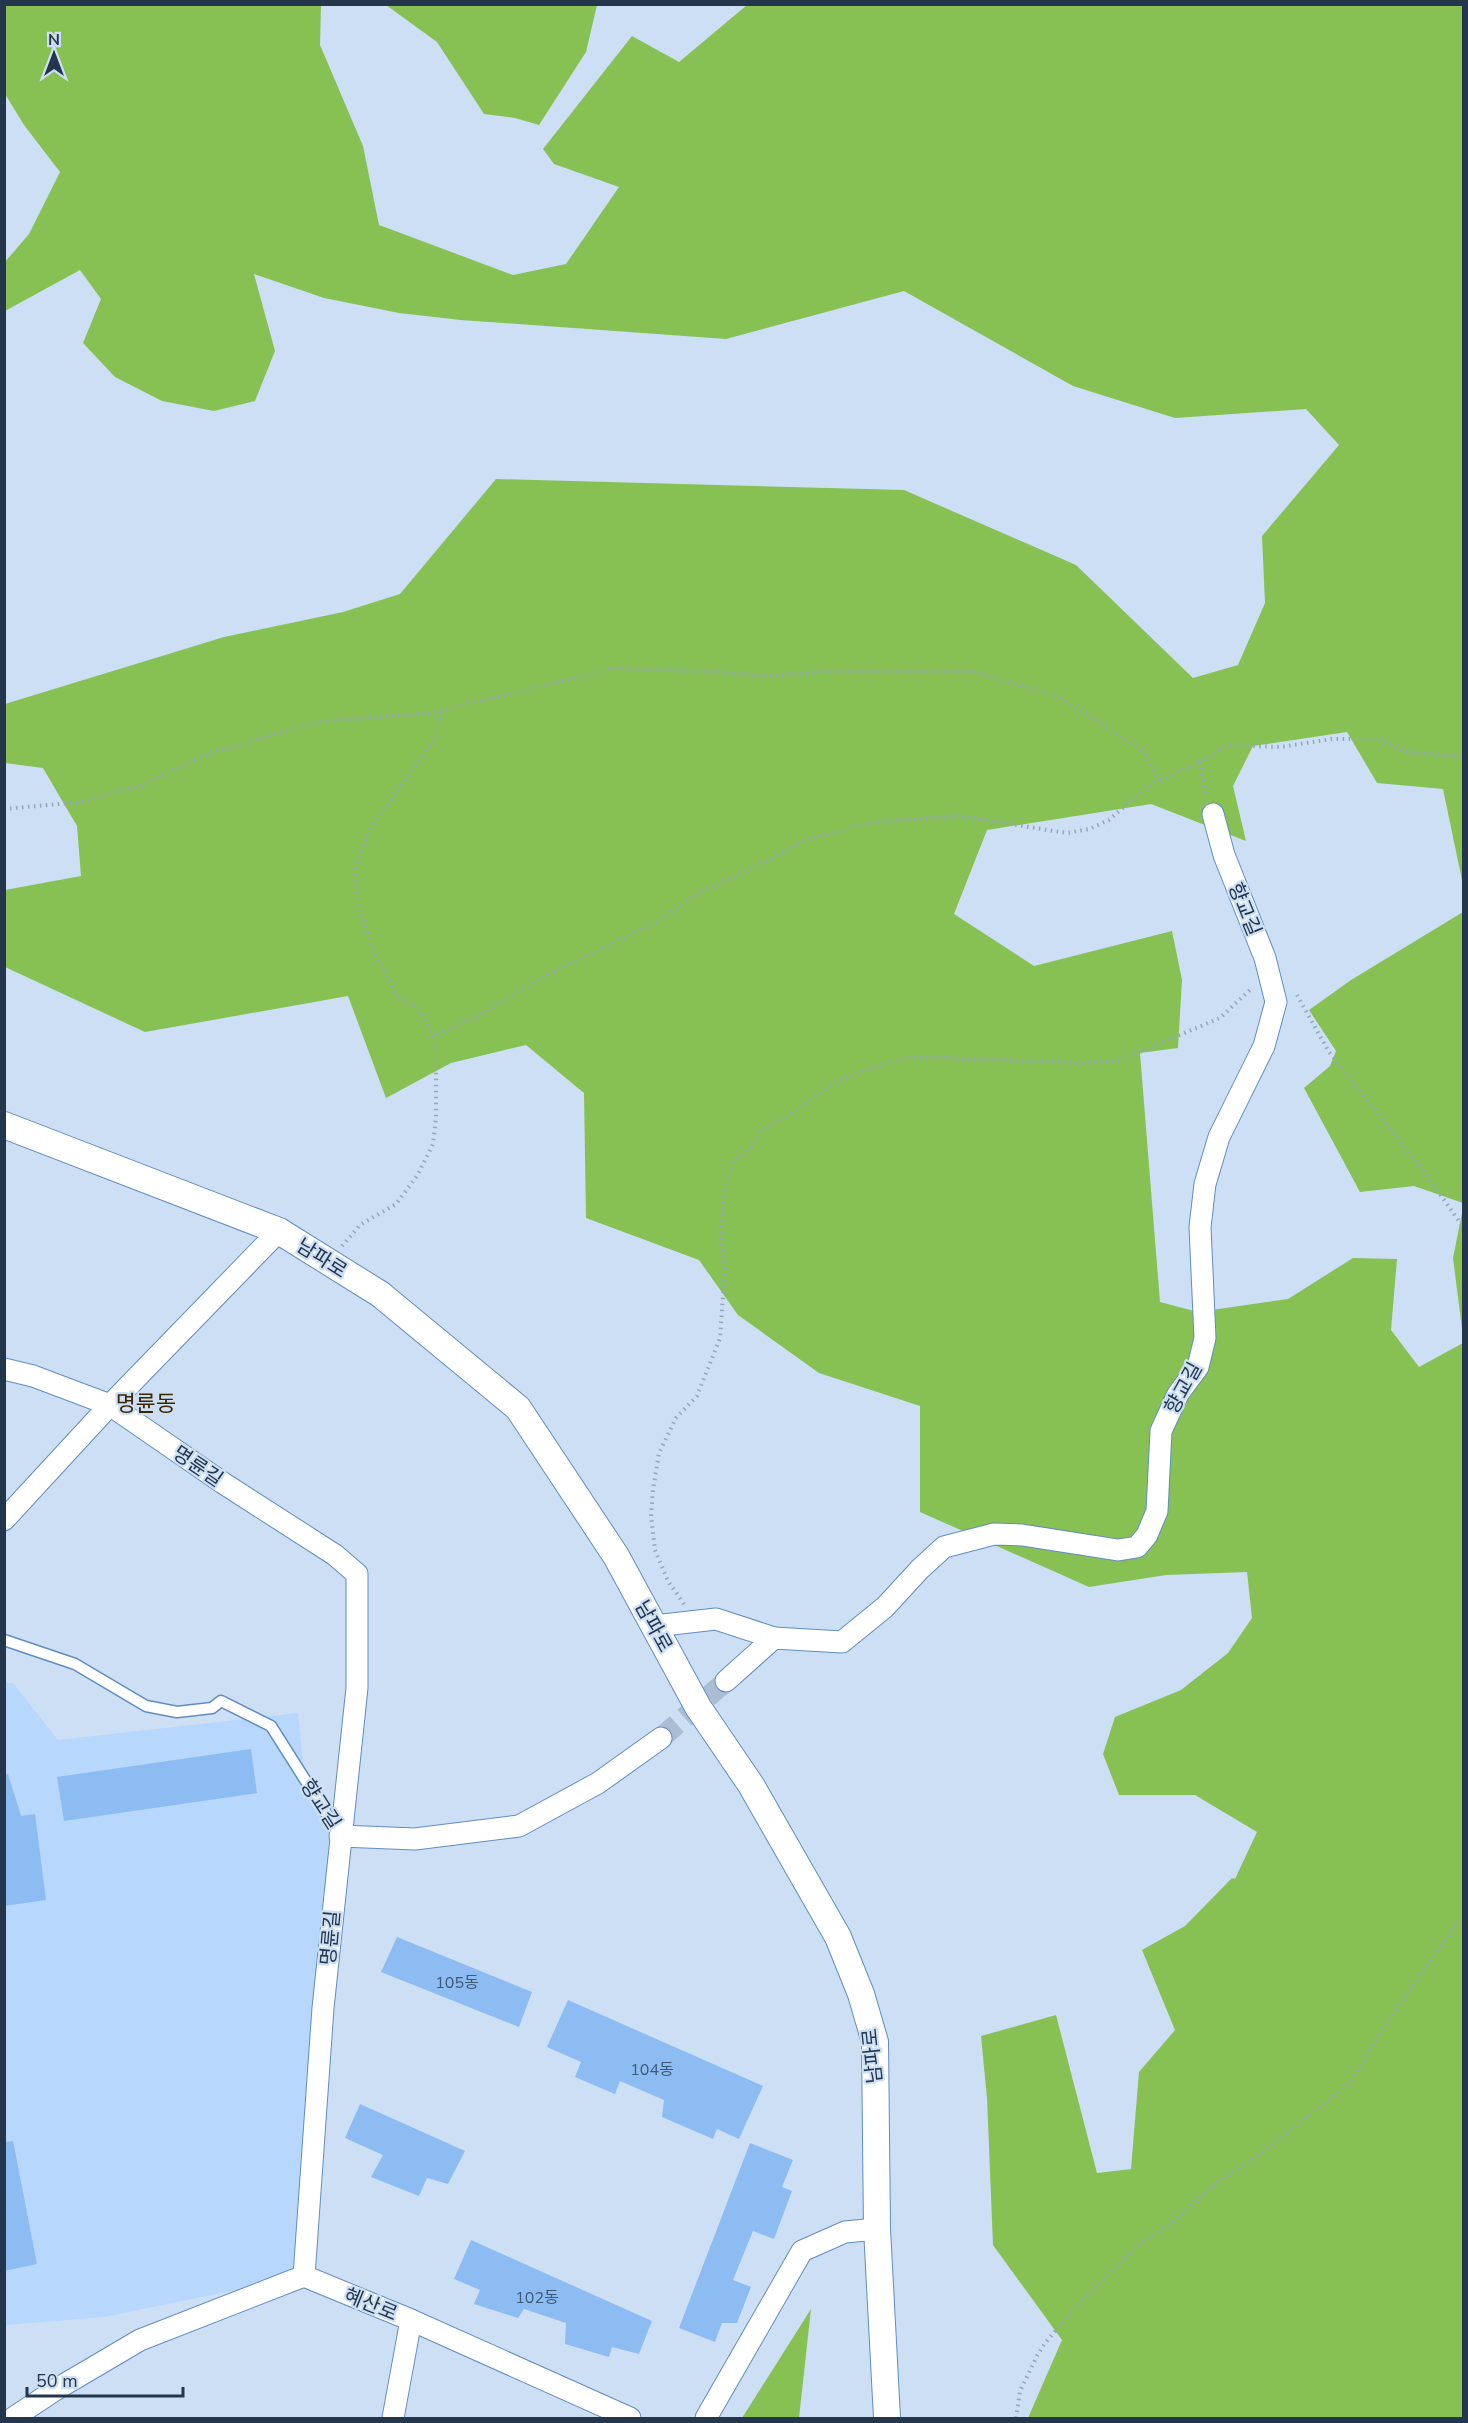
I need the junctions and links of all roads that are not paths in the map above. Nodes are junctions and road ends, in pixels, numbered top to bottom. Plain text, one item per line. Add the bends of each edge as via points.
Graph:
1 (1213, 814) road end
2 (4, 1125) edge
3 (279, 1232) junction
4 (4, 1369) edge
5 (110, 1405) junction
6 (4, 1520) edge
7 (654, 1626) junction
8 (774, 1638) junction
9 (4, 1640) edge
10 (726, 1681) tunnel mouth
11 (661, 1738) tunnel mouth
12 (340, 1836) junction
13 (877, 2229) junction
14 (304, 2276) junction
15 (411, 2320) junction
16 (13, 2418) edge
17 (393, 2418) edge
18 (630, 2418) edge
19 (706, 2418) edge
20 (887, 2418) edge

1 - 8 street, 향교길 via 1224,855 1267,968 1275,1002 1264,1046 1219,1137 1205,1184 1200,1227 1205,1338 1198,1367 1178,1394 1161,1431 1157,1511 1147,1535 1137,1547 1118,1550 994,1534 944,1546 885,1607 842,1642
2 - 3 street, 남파로
3 - 5 street
3 - 7 street, 남파로 via 380,1294 518,1408 616,1556
4 - 5 street, 명륜길
5 - 6 street
5 - 12 street, 명륜길 via 335,1555 357,1574 357,1688
7 - 8 street, 향교길 via 716,1619
7 - 13 street, 남파로 via 698,1707 751,1785 838,1937 861,1994 875,2042
8 - 10 street
9 - 12 lane, 향교길 via 75,1664 146,1706 177,1712 212,1708 221,1701 271,1726
11 - 12 street, 향교길 via 598,1783 519,1826 415,1839
12 - 14 street, 명륜길 via 316,2091
13 - 19 street via 845,2232 802,2251
13 - 20 street, 남파로
14 - 15 street, 혜산로
14 - 16 street via 140,2340
15 - 17 street, 혜산로
15 - 18 street

